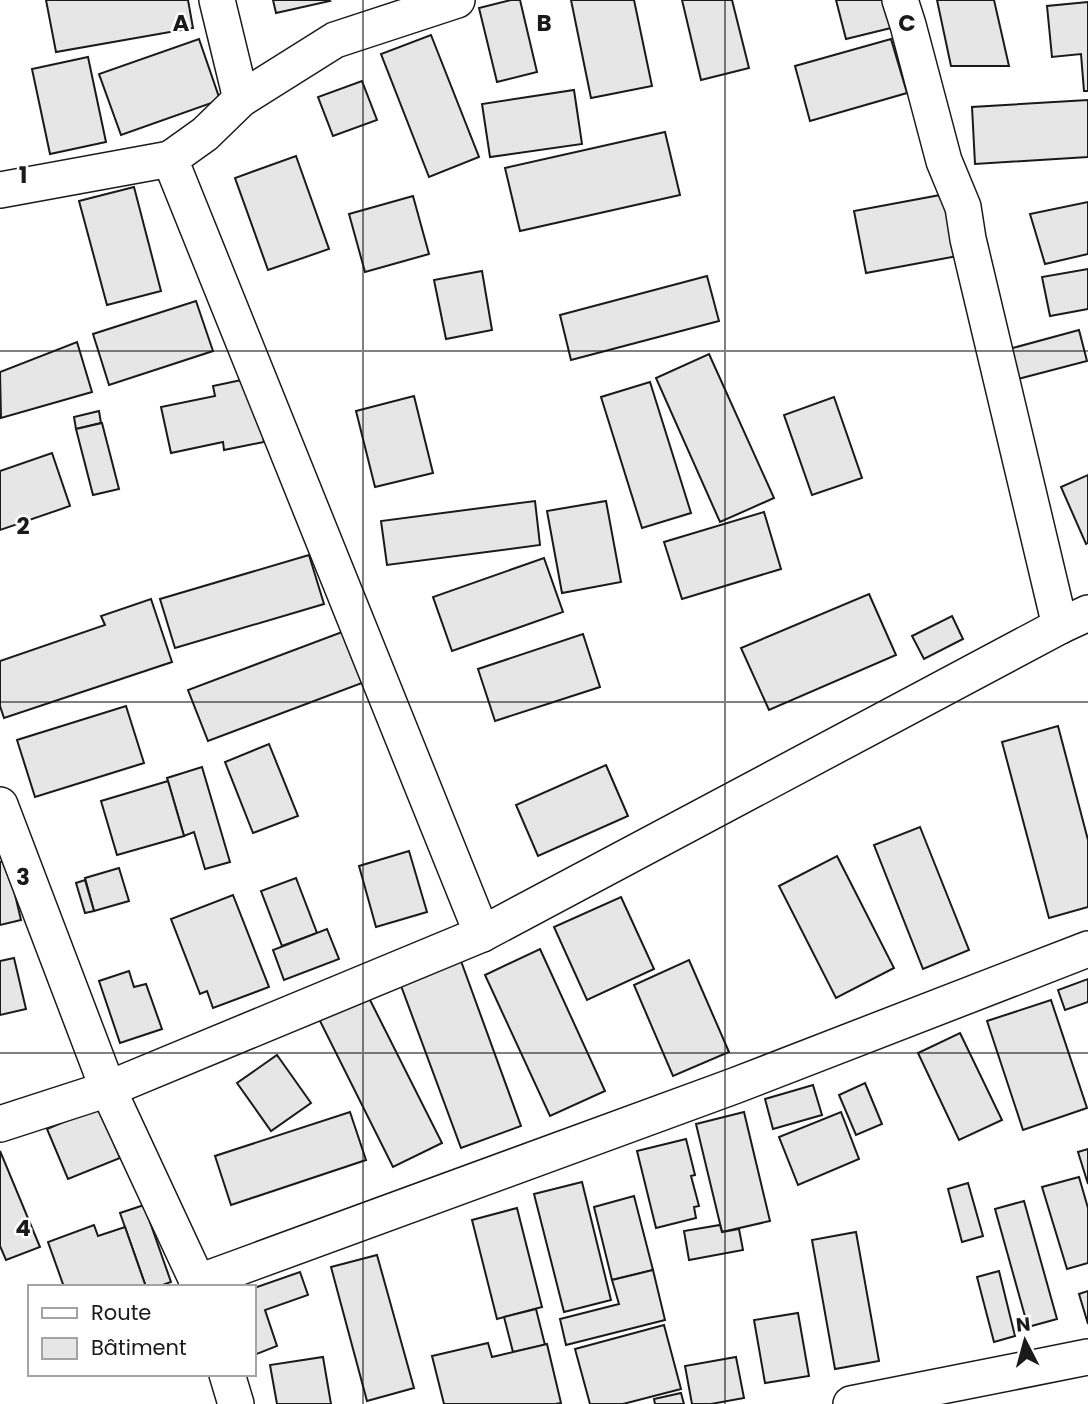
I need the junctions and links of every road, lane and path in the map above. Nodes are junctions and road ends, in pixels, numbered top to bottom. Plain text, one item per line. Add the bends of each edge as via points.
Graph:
1 (217, 0) edge
2 (457, 0) edge
3 (900, 0) edge
4 (241, 99) junction
5 (170, 159) junction
6 (0, 190) edge
7 (1074, 620) edge
8 (0, 805) edge
9 (482, 934) junction
10 (1088, 949) edge
11 (108, 1089) junction
12 (0, 1124) edge
13 (199, 1284) edge
14 (1088, 1357) edge
15 (228, 1376) edge
16 (236, 1404) edge
17 (851, 1404) edge

1 - 4 street
2 - 4 street via 335,40
3 - 7 street via 944,161 963,207
4 - 5 street
5 - 6 street
5 - 9 street
7 - 9 street
8 - 11 street
9 - 11 street
10 - 13 street
11 - 12 street
11 - 13 street
14 - 17 street
15 - 16 street

